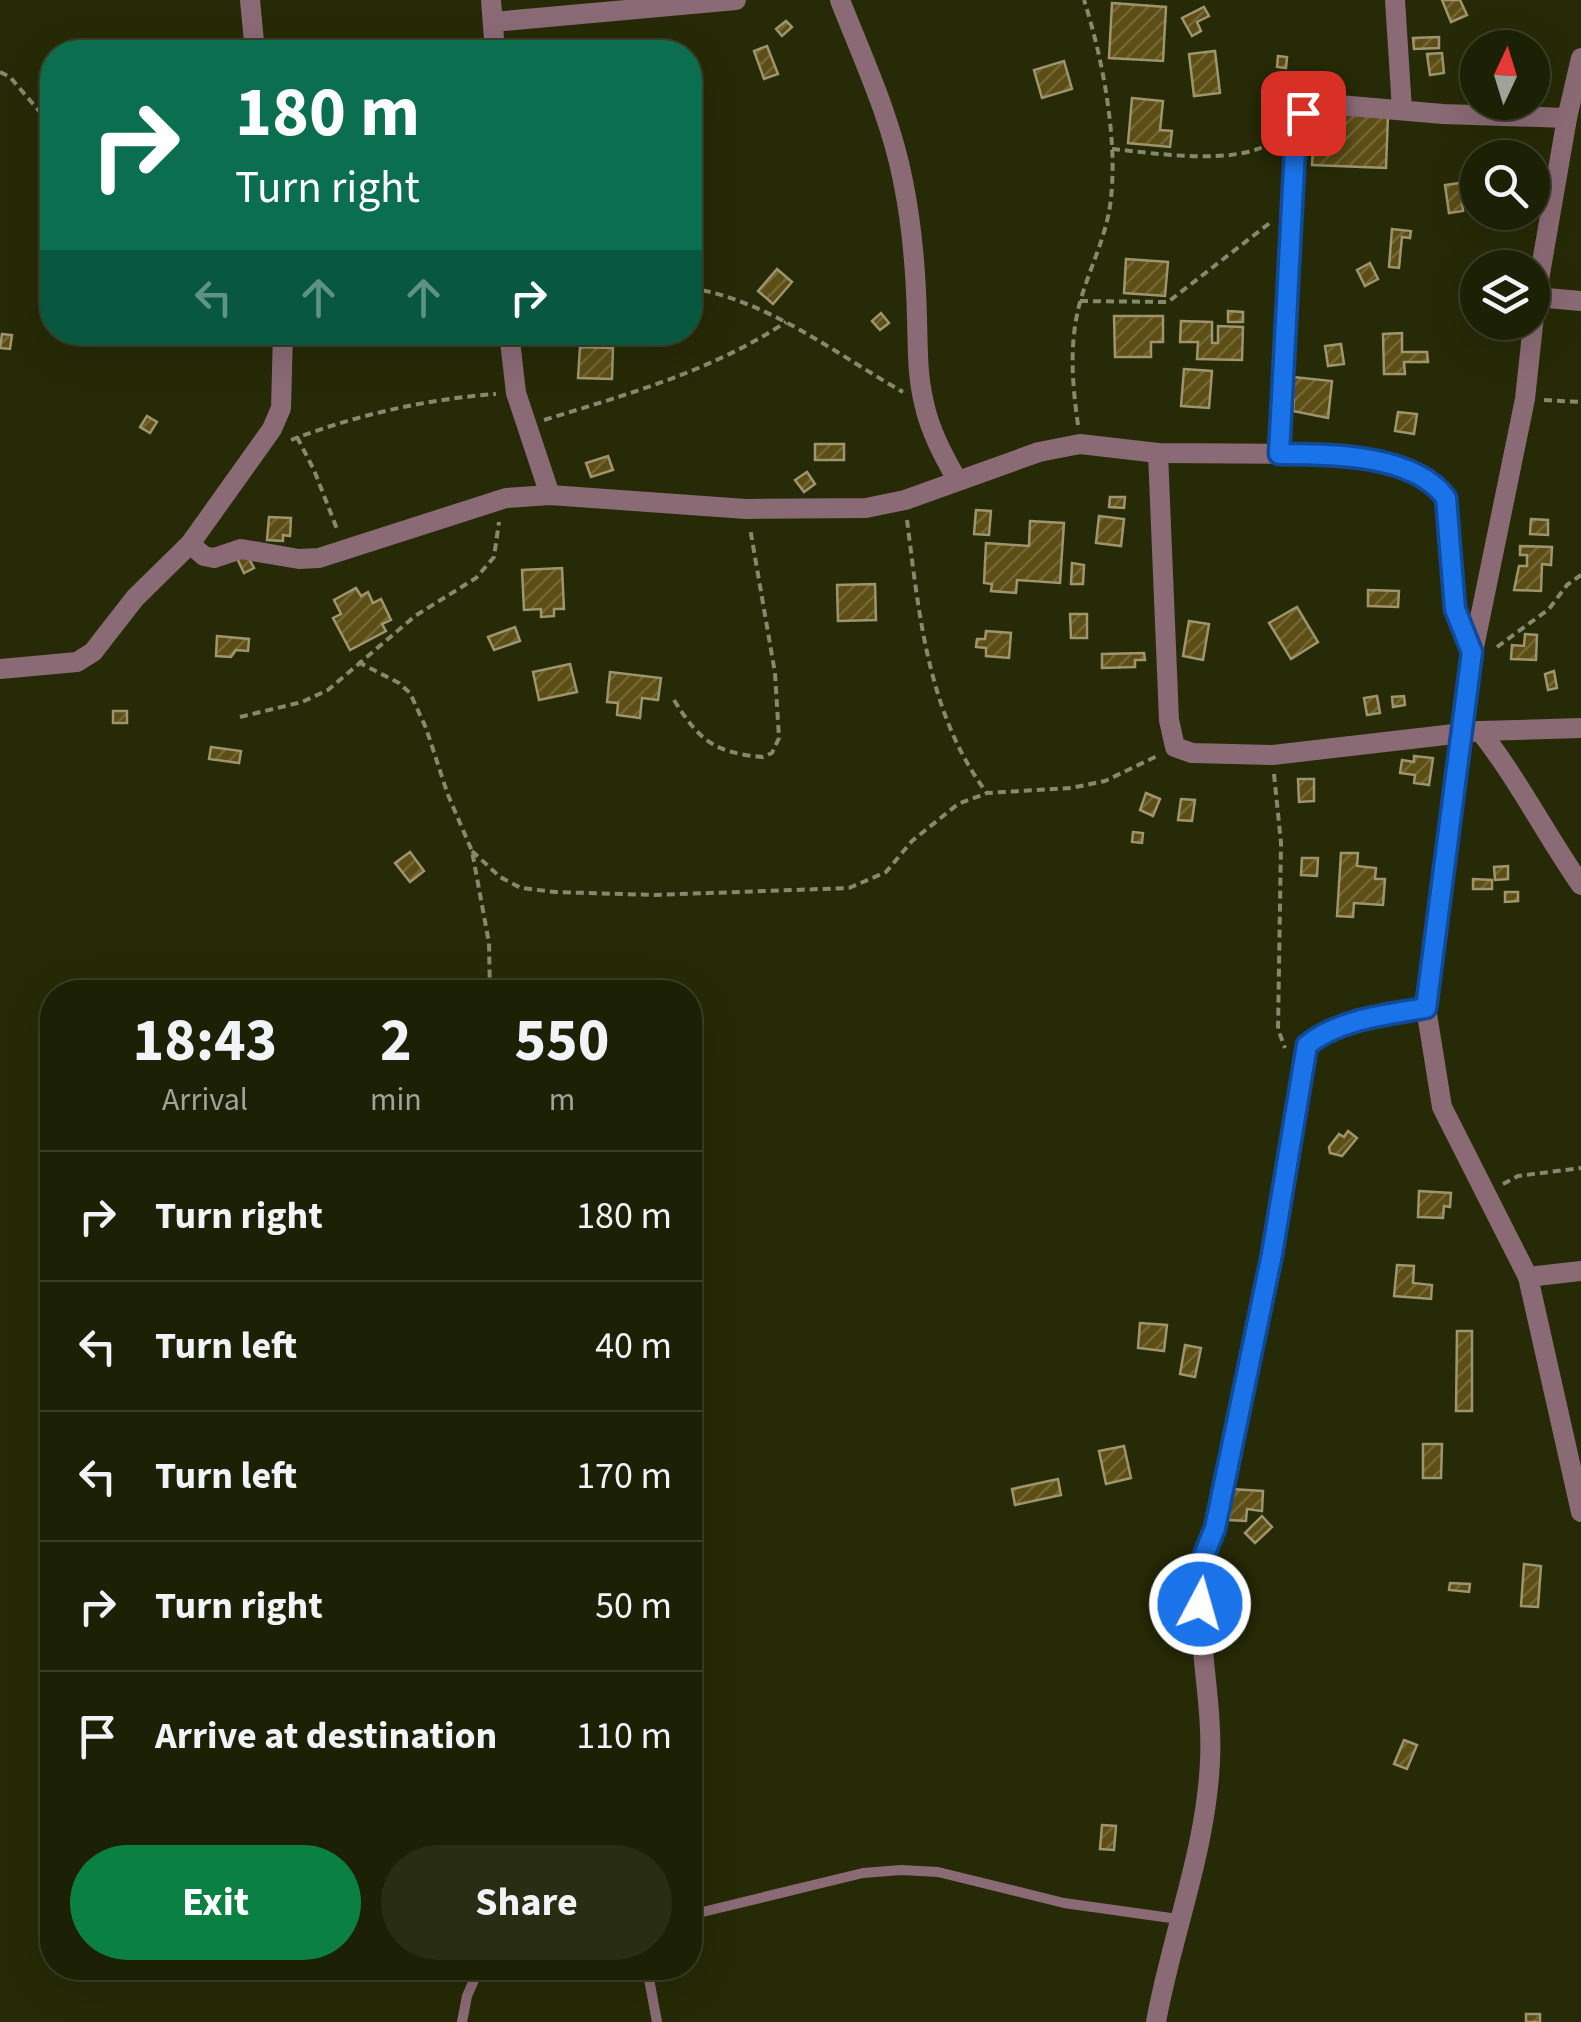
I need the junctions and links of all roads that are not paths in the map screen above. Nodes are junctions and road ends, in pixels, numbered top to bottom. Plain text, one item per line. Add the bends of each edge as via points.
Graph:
1 (250, 0) edge
2 (491, 0) edge
3 (736, 0) edge
4 (840, 0) edge
5 (1394, 0) edge
6 (493, 22) junction
7 (254, 40) edge
8 (494, 40) edge
9 (1581, 58) edge
10 (1402, 110) junction
11 (1567, 118) junction
12 (1544, 250) edge
13 (1550, 298) edge
14 (1581, 301) edge
15 (1531, 340) edge
16 (282, 345) edge
17 (510, 345) edge
18 (1158, 453) junction
19 (1279, 454) junction
20 (957, 480) junction
21 (550, 495) junction
22 (190, 544) junction
23 (1472, 652) junction
24 (0, 668) edge
25 (1581, 728) edge
26 (1470, 732) junction
27 (1581, 885) edge
28 (1426, 1008) junction
29 (1581, 1272) edge
30 (1528, 1277) junction
31 (1581, 1512) edge
32 (702, 1912) edge
33 (1178, 1919) junction
34 (474, 1980) edge
35 (649, 1980) edge
36 (462, 2022) edge
37 (657, 2022) edge
38 (1156, 2022) edge

1 - 7 street
2 - 6 street
3 - 6 street
4 - 20 street via 892,133 904,184 924,405
5 - 10 street
6 - 8 street
9 - 11 street
10 - 11 street
10 - 19 street via 1316,104 1298,121
11 - 12 street
13 - 14 street
15 - 23 street
16 - 22 street via 281,408 272,430
17 - 21 street via 516,393
18 - 19 street
18 - 20 street via 1080,444
18 - 26 street via 1175,747 1273,755
19 - 23 street via 1365,460 1416,472 1435,484 1446,498 1455,609
20 - 21 street via 866,508 746,509
21 - 22 street via 506,498 320,558 241,549 214,558
22 - 24 street via 93,652 76,662
23 - 26 street
25 - 26 street
26 - 27 street via 1499,755
26 - 28 street
28 - 30 street via 1442,1107
28 - 33 street via 1345,1024 1307,1045 1272,1254 1200,1576 1210,1759 1197,1861
29 - 30 street
30 - 31 street
32 - 33 lane via 863,1873 902,1870 938,1872 1064,1904
33 - 38 street
34 - 36 lane
35 - 37 lane

